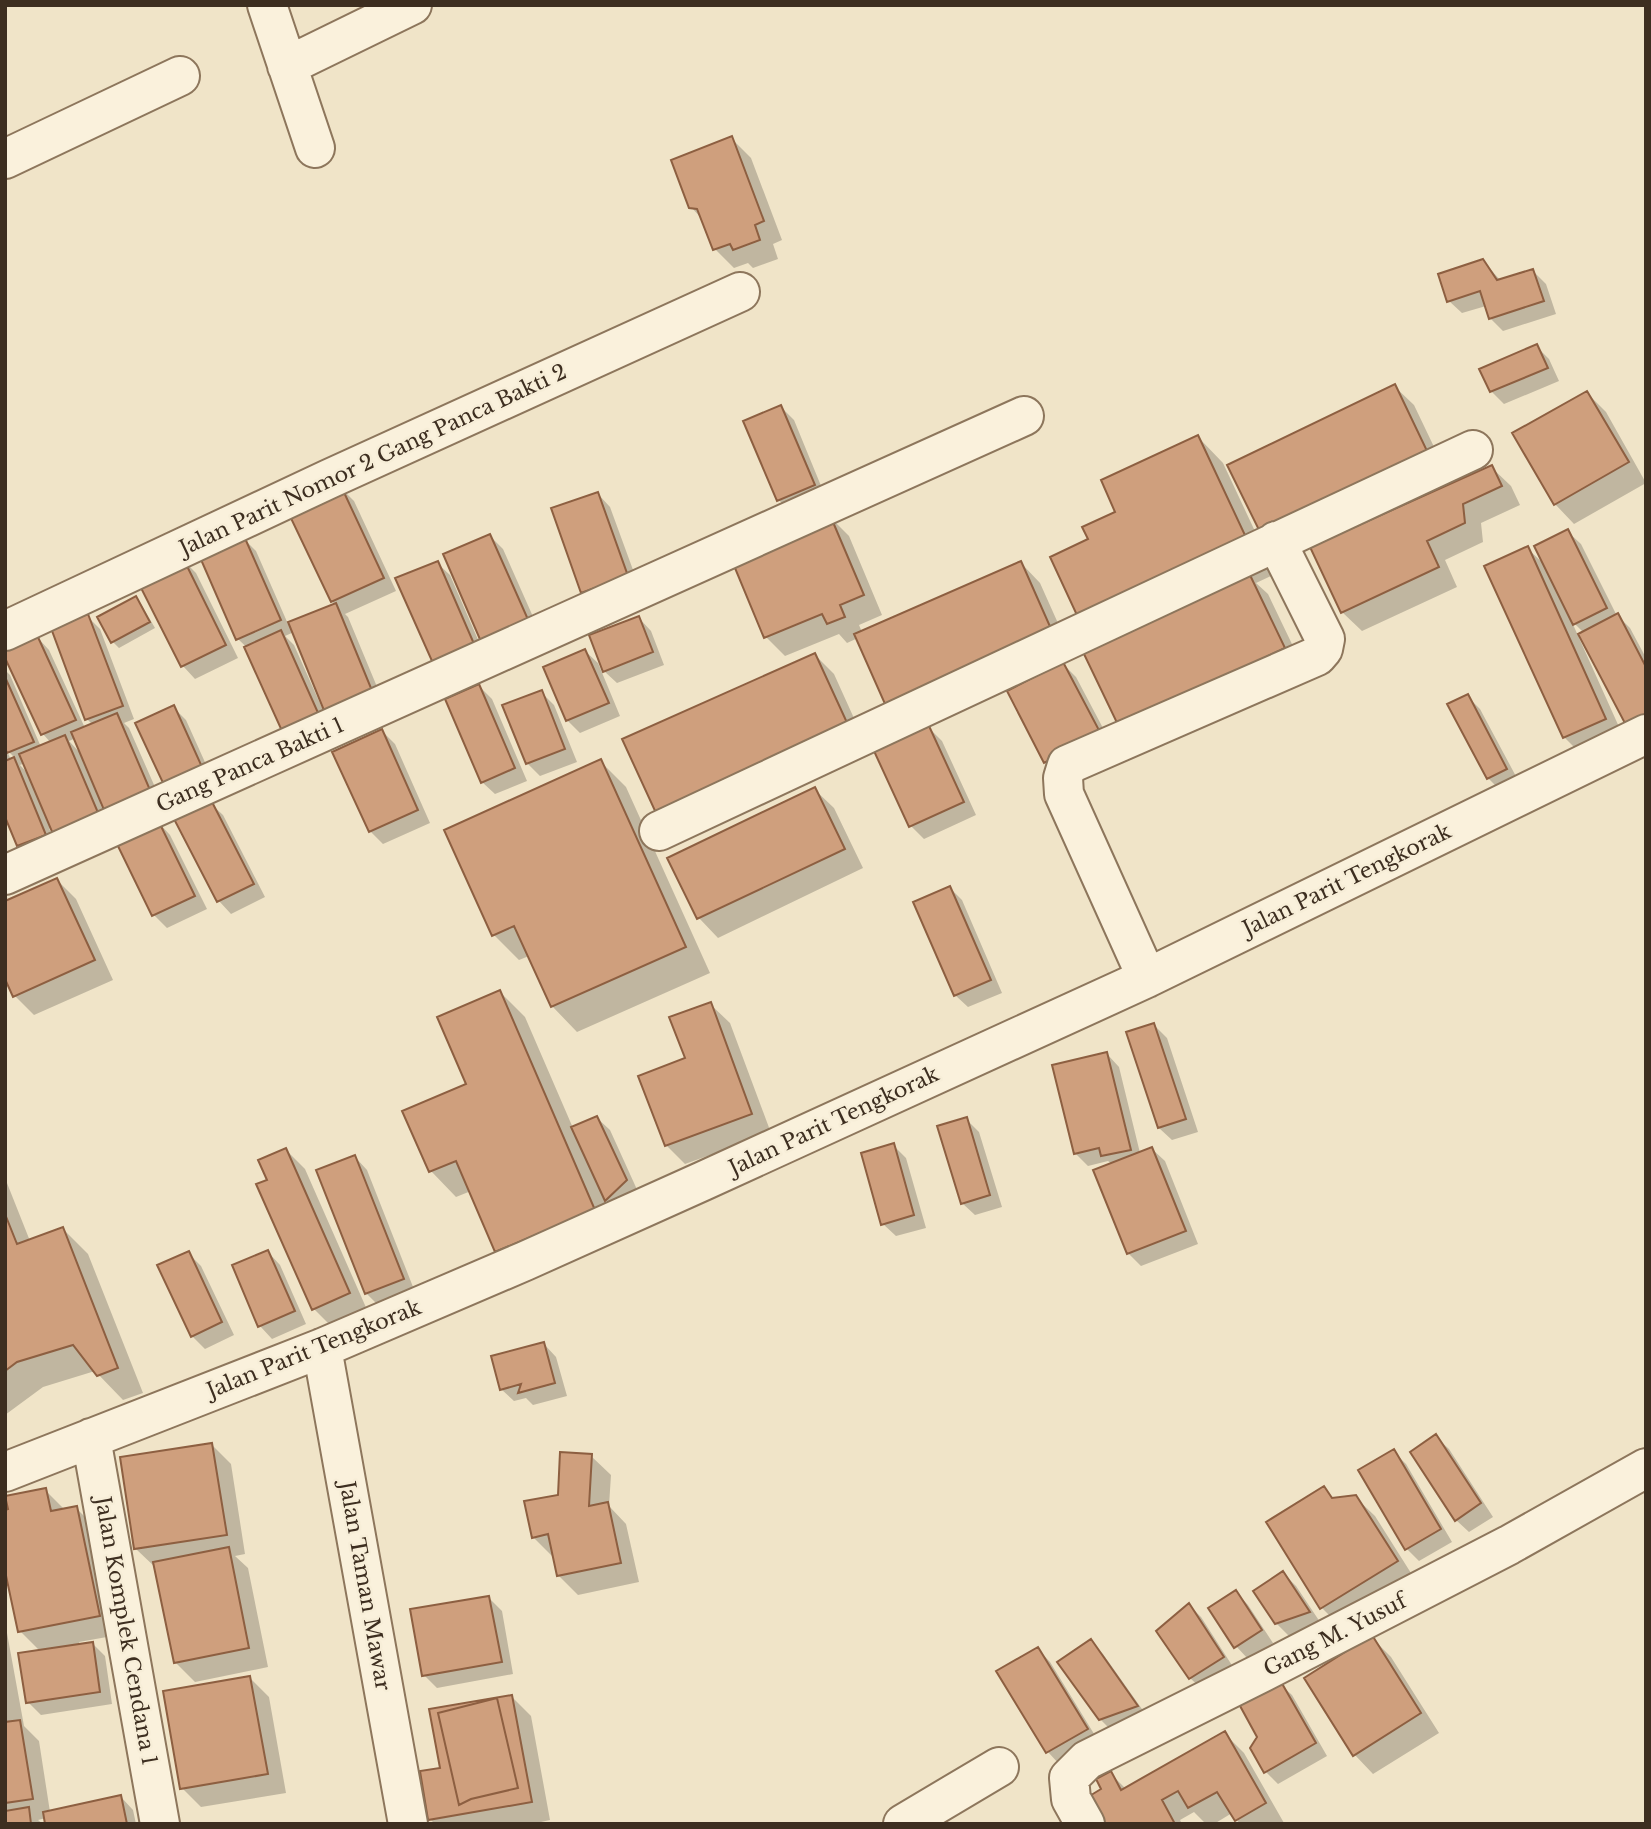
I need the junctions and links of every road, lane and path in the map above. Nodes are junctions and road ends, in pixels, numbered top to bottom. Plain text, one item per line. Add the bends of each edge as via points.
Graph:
1 (267, 5) edge
2 (412, 5) edge
3 (287, 66) junction
4 (180, 75) dead end
5 (315, 148) dead end
6 (5, 159) edge
7 (740, 292) dead end
8 (1024, 416) dead end
9 (1473, 450) dead end
10 (1276, 541) junction
11 (5, 631) edge
12 (1646, 734) edge
13 (659, 831) dead end
14 (5, 875) edge
15 (1147, 978) junction
16 (322, 1348) junction
17 (92, 1438) junction
18 (1646, 1468) edge
19 (5, 1472) edge
20 (999, 1767) dead end
21 (160, 1824) edge
22 (408, 1824) edge
23 (903, 1824) edge
24 (1085, 1824) edge

1 - 3 street
2 - 3 street
3 - 5 street
4 - 6 street
7 - 11 street, Jalan Parit Nomor 2 Gang Panca Bakti 2
8 - 14 street, Gang Panca Bakti 1
9 - 10 street
10 - 13 street
10 - 15 street via 1325,639 1317,656 1068,765 1063,778 1064,794
12 - 15 street, Jalan Parit Tengkorak
15 - 16 street, Jalan Parit Tengkorak via 691,1187
16 - 17 street, Jalan Parit Tengkorak
16 - 22 street, Jalan Taman Mawar
17 - 19 street, Jalan Parit Tengkorak
17 - 21 street, Jalan Komplek Cendana 1
18 - 24 street, Gang M. Yusuf via 1509,1545 1087,1760 1069,1778 1071,1799
20 - 23 street

